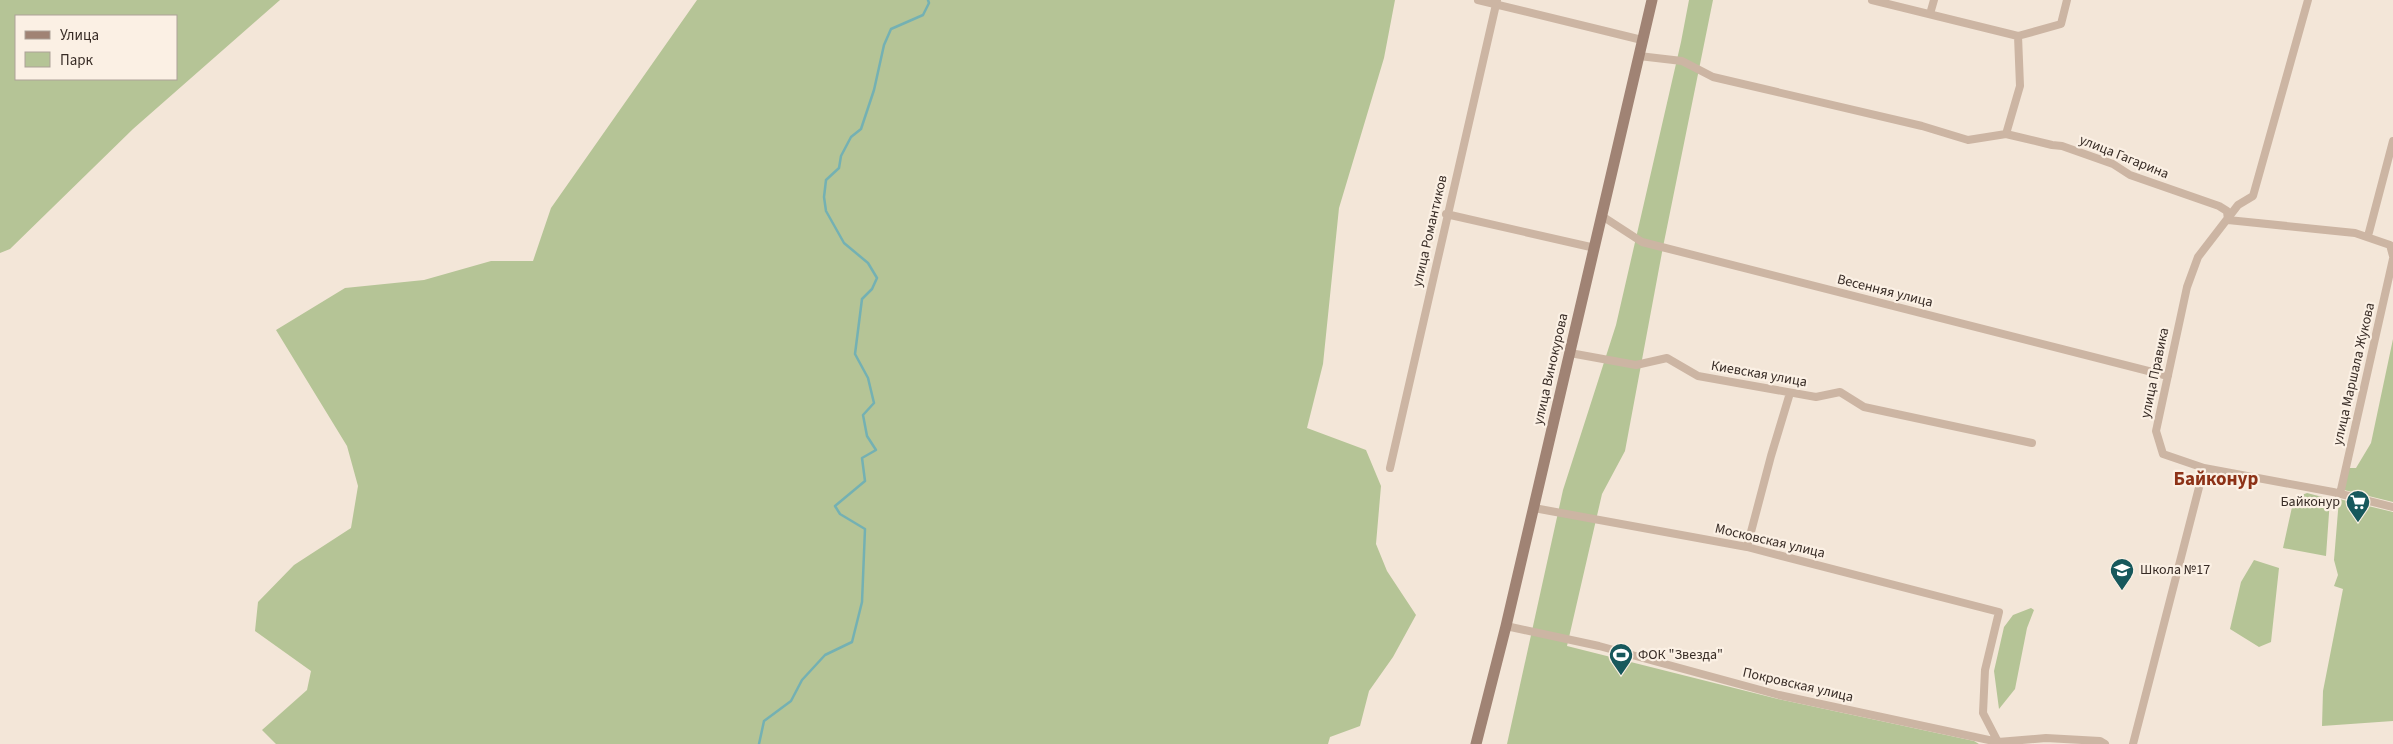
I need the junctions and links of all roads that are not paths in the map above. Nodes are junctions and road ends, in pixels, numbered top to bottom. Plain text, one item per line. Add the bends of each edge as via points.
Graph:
1 (1478, 0) edge
2 (1652, 0) edge
3 (1872, 0) edge
4 (1934, 0) edge
5 (2067, 0) edge
6 (2308, 0) edge
7 (1497, 2) edge
8 (1930, 14) junction
9 (2018, 36) junction
10 (1642, 40) junction
11 (1639, 56) junction
12 (2006, 134) junction
13 (2393, 141) edge
14 (1446, 214) junction
15 (1602, 216) junction
16 (2228, 220) junction
17 (2368, 236) junction
18 (1594, 248) junction
19 (2393, 257) edge
20 (1570, 353) junction
21 (2168, 376) junction
22 (1790, 393) junction
23 (2032, 443) dead end
24 (1390, 468) dead end
25 (2204, 468) junction
26 (2340, 494) junction
27 (2393, 507) edge
28 (1534, 508) junction
29 (1747, 547) junction
30 (1506, 626) junction
31 (1998, 742) junction
32 (1476, 744) edge
33 (2105, 744) edge
34 (2133, 744) edge

1 - 7 street
2 - 10 main road, улица Винокурова
3 - 8 street
4 - 8 street
5 - 9 street via 2061,24
6 - 16 street, улица Правика via 2253,196 2238,205
7 - 10 street
7 - 14 street, улица Романтиков
8 - 9 street
9 - 12 street via 2020,86
10 - 11 main road, улица Винокурова
11 - 12 street, улица Гагарина via 1682,61 1713,77 1922,126 1968,140
11 - 15 main road, улица Винокурова
12 - 16 street, улица Гагарина via 2062,146 2113,164 2130,175 2219,206 2227,212
13 - 17 street
14 - 18 street
14 - 24 street, улица Романтиков
15 - 18 main road, улица Винокурова
15 - 21 street, Весенняя улица via 1642,242
16 - 17 street
16 - 21 street, улица Правика via 2198,257 2185,296
17 - 19 street, улица Маршала Жукова via 2390,245
18 - 20 main road, улица Винокурова
19 - 26 street, улица Маршала Жукова
20 - 22 street, Киевская улица via 1636,365 1667,358 1698,376
20 - 28 main road, улица Винокурова
21 - 25 street, улица Правика via 2156,431 2163,454
22 - 23 street, Киевская улица via 1816,397 1840,392 1864,407
22 - 29 street
25 - 26 street
25 - 34 street
26 - 27 street
28 - 29 street, Московская улица
28 - 30 main road, улица Винокурова
29 - 31 street, Московская улица via 1999,612 1985,670 1983,713
30 - 31 street, Покровская улица via 1599,646 1779,695
30 - 32 main road, улица Винокурова
31 - 33 street, Покровская улица via 2046,738 2100,740

